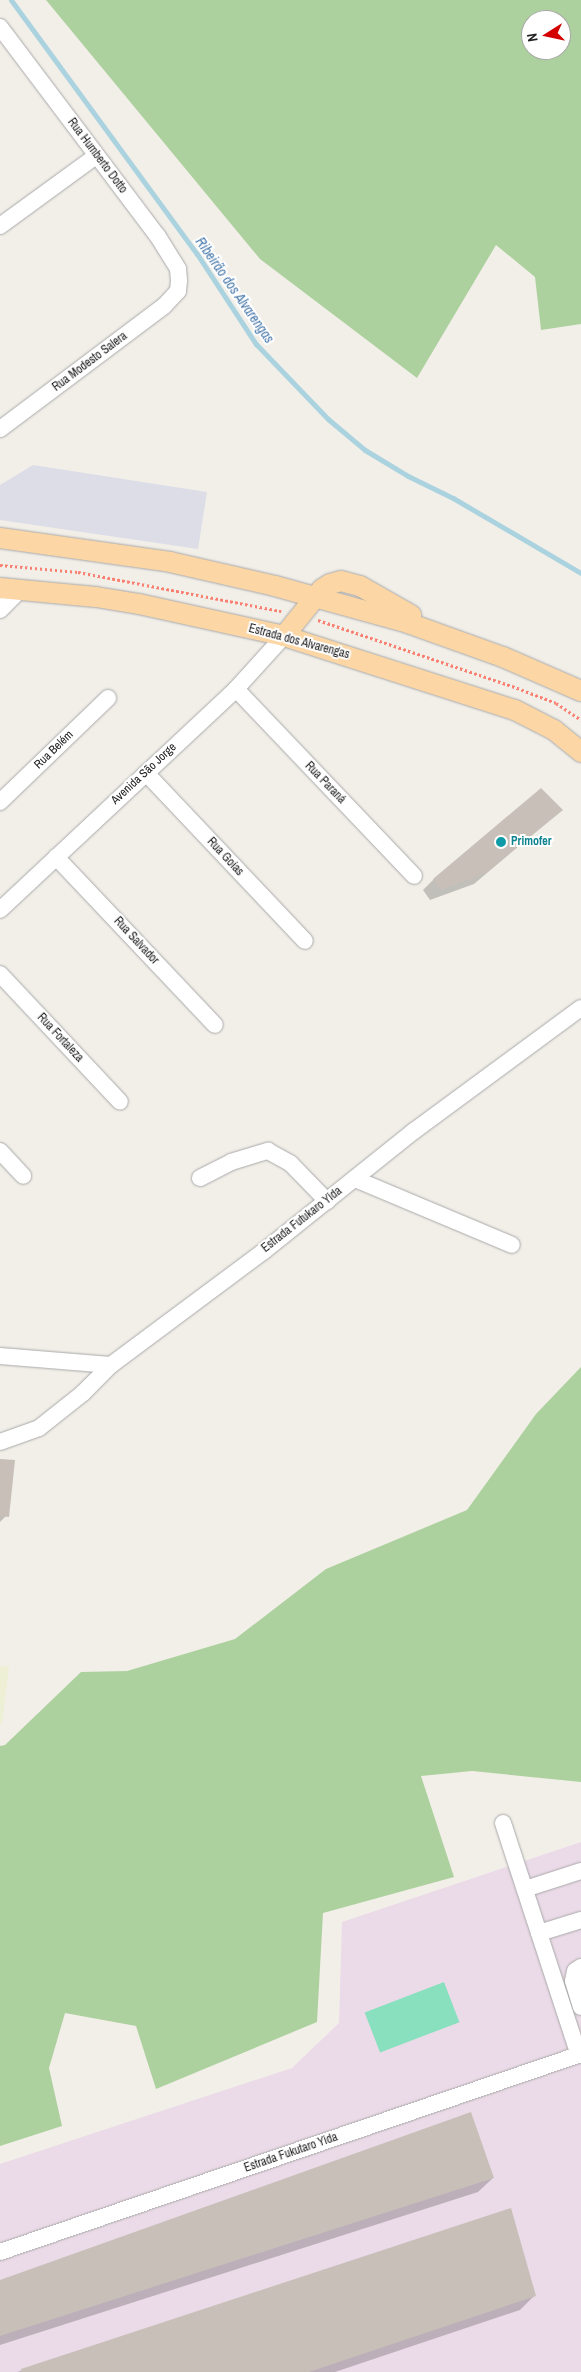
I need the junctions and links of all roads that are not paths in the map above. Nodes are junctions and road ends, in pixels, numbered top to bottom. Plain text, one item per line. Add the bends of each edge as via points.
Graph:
1 (0, 27) edge
2 (96, 156) junction
3 (0, 226) edge
4 (178, 292) joint
5 (0, 430) edge
6 (0, 538) edge
7 (0, 588) edge
8 (20, 590) junction
9 (314, 598) junction
10 (0, 610) edge
11 (284, 636) junction
12 (236, 690) junction
13 (581, 691) edge
14 (108, 698) dead end
15 (580, 750) edge
16 (146, 773) junction
17 (0, 802) edge
18 (56, 856) junction
19 (414, 876) dead end
20 (0, 910) edge
21 (304, 941) dead end
22 (0, 974) edge
23 (581, 1008) edge
24 (215, 1025) dead end
25 (120, 1102) dead end
26 (0, 1151) edge
27 (23, 1176) dead end
28 (200, 1178) dead end
29 (355, 1179) junction
30 (327, 1201) junction
31 (512, 1245) dead end
32 (0, 1356) edge
33 (111, 1365) junction
34 (0, 1442) edge
35 (503, 1823) dead end
36 (581, 1871) edge
37 (525, 1889) junction
38 (581, 1920) edge
39 (540, 1933) junction
40 (581, 1967) edge
41 (581, 2007) edge
42 (580, 2055) edge
43 (0, 2252) edge

1 - 2 street, Rua Humberto Dotto
2 - 3 street
2 - 4 street, Rua Humberto Dotto via 171,256 178,269
4 - 5 street, Rua Modesto Salera
6 - 9 main road via 170,562
7 - 8 main road, Estrada dos Alvarengas
8 - 10 street
8 - 11 main road, Estrada dos Alvarengas via 139,604
9 - 11 main road
9 - 13 main road via 376,613 448,637
11 - 12 street, Avenida São Jorge
11 - 15 main road, Estrada dos Alvarengas via 515,710 554,730
12 - 16 street, Avenida São Jorge
12 - 19 street, Rua Paraná
14 - 17 street, Rua Belém
16 - 18 street, Avenida São Jorge
16 - 21 street, Rua Goías
18 - 20 street, Avenida São Jorge
18 - 24 street, Rua Salvador
22 - 25 street, Rua Fortaleza
23 - 29 street, Estrada Futukaro Yida
26 - 27 street
28 - 30 street via 231,1162 268,1151 291,1164
29 - 30 street, Estrada Futukaro Yida
29 - 31 street
30 - 33 street, Estrada Futukaro Yida
32 - 33 street
33 - 34 street, Estrada Futukaro Yida via 83,1393 39,1428
35 - 37 street
36 - 37 street
37 - 39 street
38 - 39 street
39 - 42 street
40 - 41 street via 575,1971 572,1981
42 - 43 street, Estrada Fukutaro Yida

